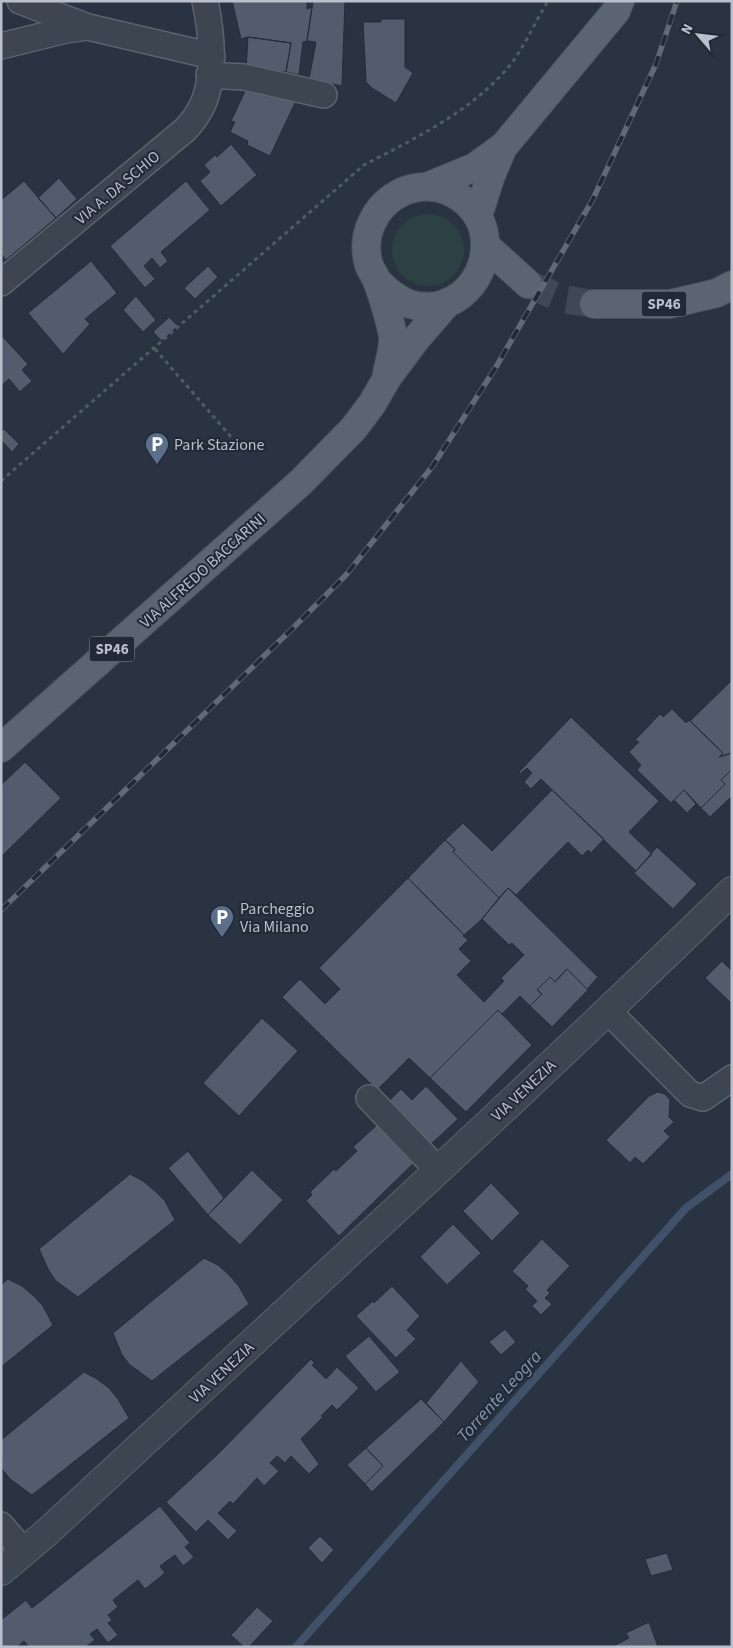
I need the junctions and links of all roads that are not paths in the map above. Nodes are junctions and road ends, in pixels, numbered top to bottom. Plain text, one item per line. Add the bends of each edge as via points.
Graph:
1 (20, 1) edge
2 (205, 1) edge
3 (620, 1) edge
4 (88, 27) junction
5 (2, 42) edge
6 (210, 65) junction
7 (324, 95) dead end
8 (504, 146) junction
9 (429, 186) junction
10 (478, 216) junction
11 (486, 246) junction
12 (378, 282) junction
13 (1, 283) edge
14 (473, 284) junction
15 (732, 285) edge
16 (448, 302) junction
17 (594, 304) tunnel mouth
18 (387, 378) junction
19 (1, 748) edge
20 (732, 891) edge
21 (608, 1011) junction
22 (732, 1078) edge
23 (368, 1098) dead end
24 (438, 1170) junction
25 (1, 1525) edge
26 (24, 1552) junction
27 (1, 1571) edge

1 - 4 street
2 - 6 street, VIA A. DA SCHIO via 211,26
3 - 8 main road via 616,11
4 - 5 street
4 - 6 street
6 - 7 street via 244,77
6 - 13 street, VIA A. DA SCHIO via 206,96 186,129
8 - 9 main road via 475,167
8 - 10 main road
9 - 10 main road, VIA ALFREDO BACCARINI / SP46 via 448,190 465,201
9 - 12 main road, VIA ALFREDO BACCARINI / SP46 via 410,188 392,197 378,210 369,227 366,246 369,265
10 - 11 main road, VIA ALFREDO BACCARINI
11 - 14 main road, VIA ALFREDO BACCARINI via 483,266
11 - 14 main road via 528,284
12 - 16 main road, VIA ALFREDO BACCARINI / SP46 via 392,296 409,304 429,306
12 - 18 main road, VIA ALFREDO BACCARINI / SP46 via 393,337
14 - 16 main road, VIA ALFREDO BACCARINI
15 - 17 main road, SP46 via 670,304
16 - 18 main road, VIA ALFREDO BACCARINI / SP46
18 - 19 main road, VIA ALFREDO BACCARINI / SP46 via 354,428 301,482
20 - 21 street, VIA VENEZIA
21 - 22 street via 690,1094 702,1098
21 - 24 street, VIA VENEZIA
23 - 24 street
24 - 26 street, VIA VENEZIA
25 - 26 street
26 - 27 street, VIA VENEZIA

